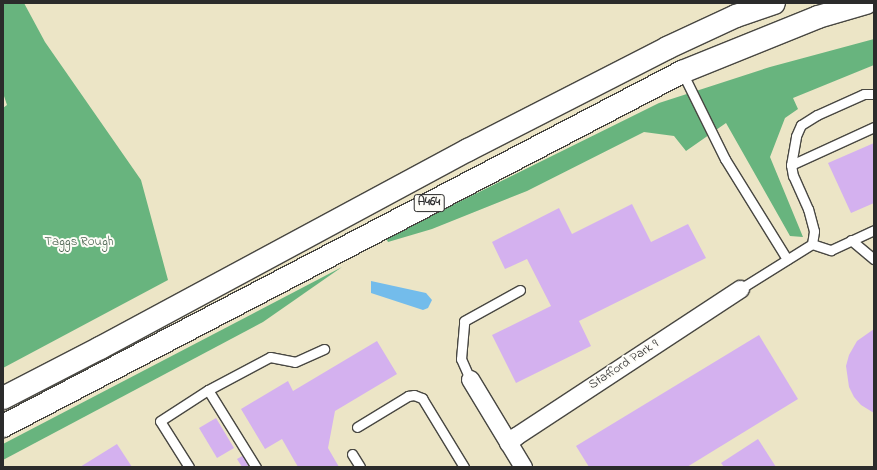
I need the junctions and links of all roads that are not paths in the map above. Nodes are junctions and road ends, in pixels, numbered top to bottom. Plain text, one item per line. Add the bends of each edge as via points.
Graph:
1 (774, 3) edge
2 (866, 3) edge
3 (682, 72) junction
4 (874, 94) edge
5 (874, 127) edge
6 (791, 166) junction
7 (874, 230) edge
8 (851, 240) junction
9 (812, 244) junction
10 (787, 258) junction
11 (874, 259) edge
12 (740, 289) joint
13 (520, 290) dead end
14 (324, 349) dead end
15 (470, 378) joint
16 (208, 390) junction
17 (3, 398) edge
18 (3, 426) edge
19 (357, 427) dead end
20 (508, 443) junction
21 (352, 454) dead end
22 (189, 467) edge
23 (256, 467) edge
24 (360, 467) edge
25 (464, 467) edge
26 (523, 467) edge

1 - 17 highway, A464 via 736,16 652,55
2 - 3 highway, A464 via 818,17
3 - 10 lane via 729,165
3 - 18 highway, A464
4 - 6 lane via 864,94 801,125
5 - 6 lane
6 - 9 lane via 814,231
7 - 8 lane
8 - 9 lane via 831,250
8 - 11 lane
9 - 10 lane
10 - 12 lane
12 - 20 street, Stafford Park 9
13 - 15 lane via 464,321 461,359
14 - 16 lane via 295,362 270,357
15 - 20 street
16 - 22 lane via 160,421
16 - 23 lane
19 - 25 lane via 408,396 418,396 422,398
20 - 26 street
21 - 24 lane

